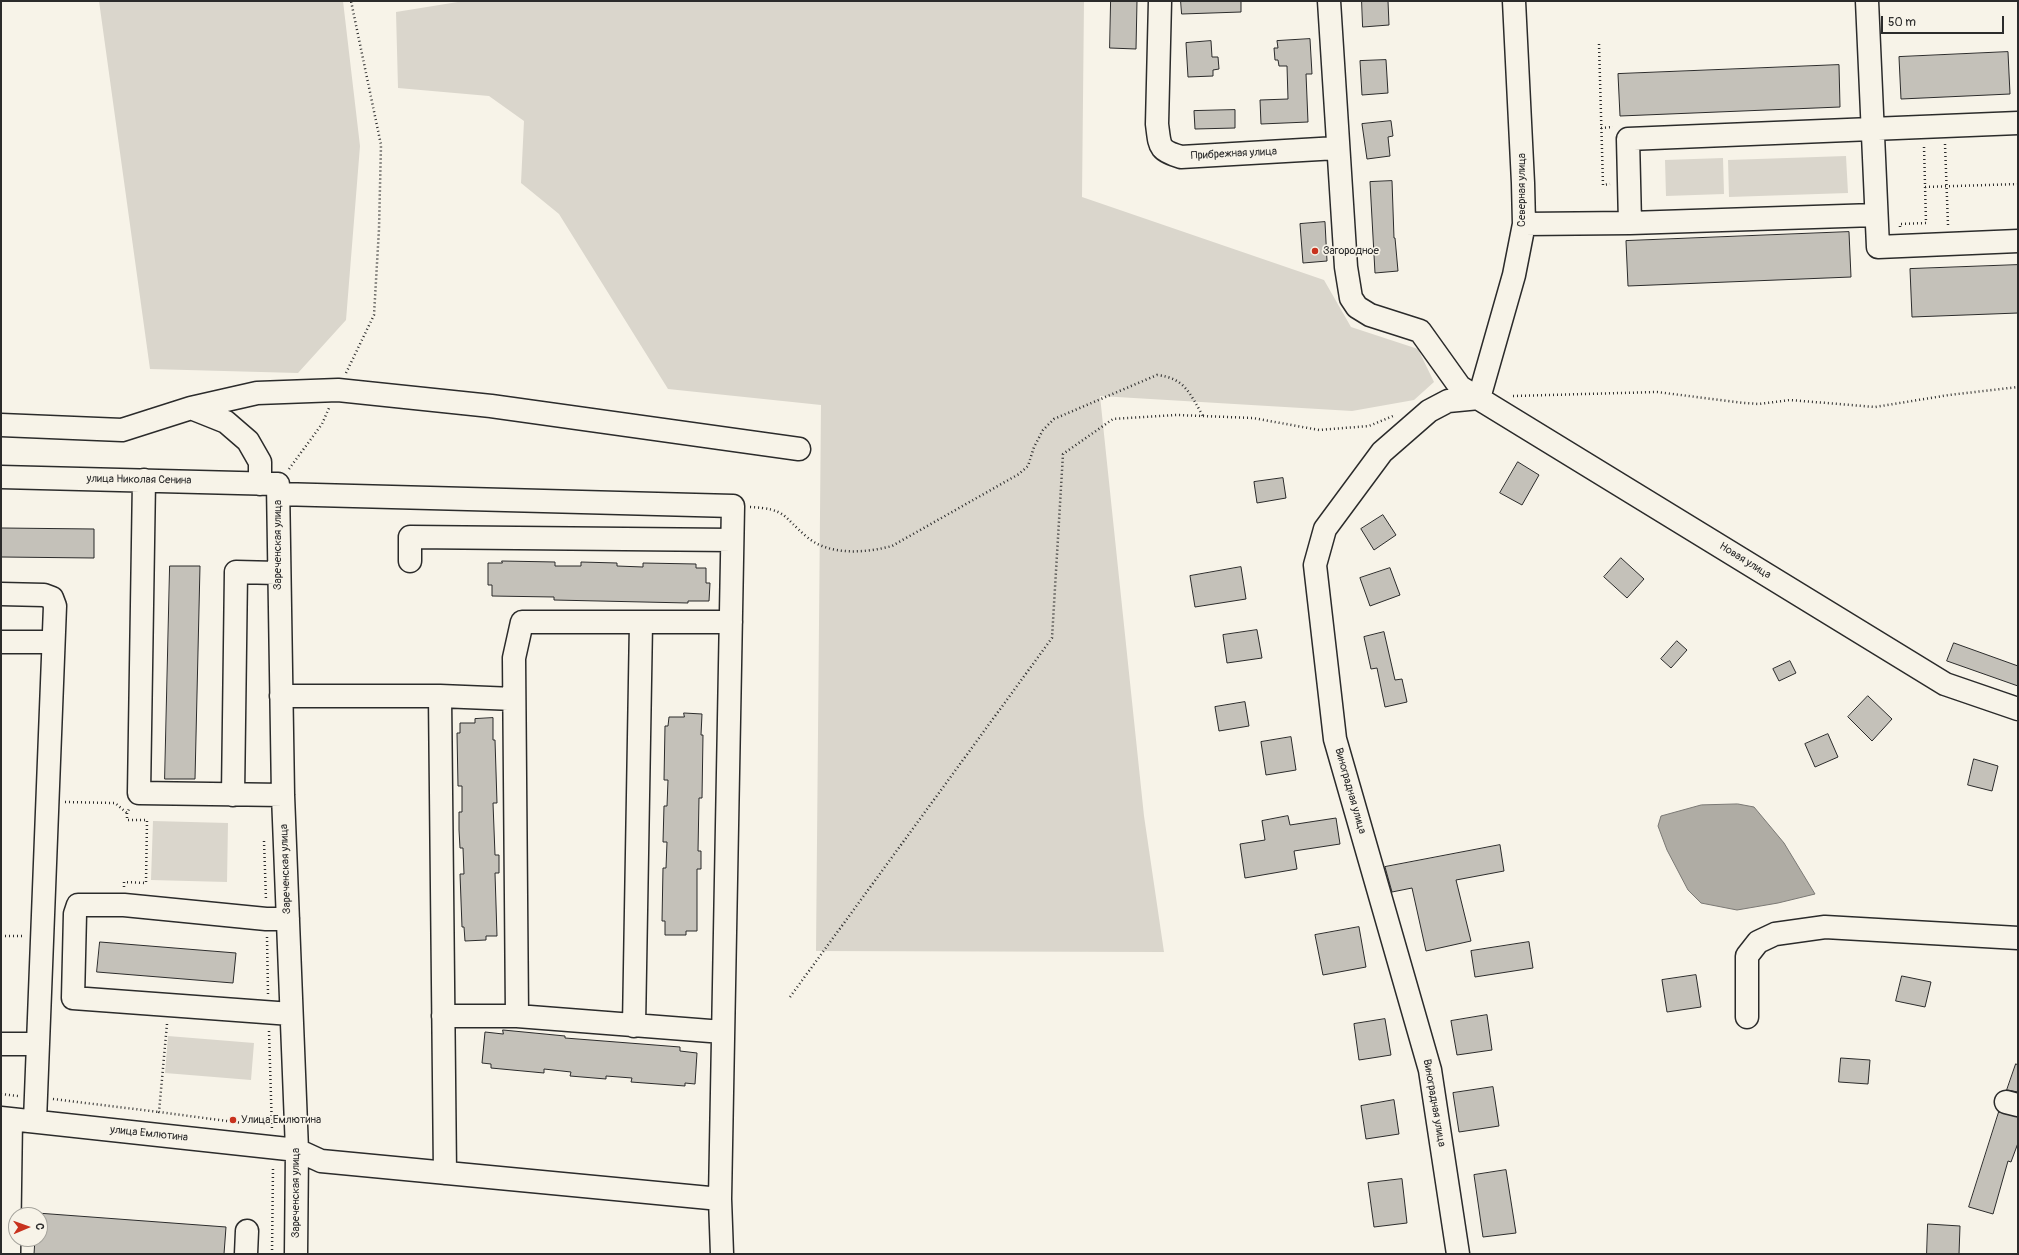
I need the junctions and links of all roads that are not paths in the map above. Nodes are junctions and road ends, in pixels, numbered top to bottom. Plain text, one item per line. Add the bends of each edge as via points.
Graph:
1 (1160, 1) edge
2 (1329, 1) edge
3 (1514, 1) edge
4 (1866, 1) edge
5 (2018, 123) edge
6 (1872, 130) junction
7 (1337, 148) junction
8 (1875, 215) junction
9 (1630, 223) junction
10 (1524, 224) junction
11 (2018, 241) edge
12 (1479, 398) junction
13 (191, 408) junction
14 (1, 425) edge
15 (799, 449) dead end
16 (1, 477) edge
17 (144, 480) junction
18 (272, 487) junction
19 (732, 540) junction
20 (410, 561) dead end
21 (278, 573) junction
22 (1, 594) edge
23 (731, 622) junction
24 (641, 623) junction
25 (1, 642) edge
26 (53, 642) junction
27 (281, 696) junction
28 (440, 696) junction
29 (514, 699) junction
30 (2018, 709) edge
31 (233, 795) junction
32 (284, 795) junction
33 (288, 919) junction
34 (2018, 938) edge
35 (291, 1014) junction
36 (443, 1016) junction
37 (517, 1016) junction
38 (1747, 1016) dead end
39 (634, 1026) junction
40 (723, 1032) junction
41 (1, 1044) edge
42 (38, 1044) junction
43 (6, 1119) edge
44 (35, 1121) junction
45 (297, 1150) junction
46 (445, 1173) junction
47 (720, 1199) junction
48 (247, 1231) dead end
49 (9, 1254) edge
50 (246, 1254) edge
51 (296, 1254) edge
52 (722, 1254) edge
53 (1458, 1254) edge

1 - 7 street, Прибрежная улица via 1158,124 1160,144 1165,152 1181,157
2 - 7 street
3 - 10 street, Северная улица
4 - 6 street
5 - 6 street
6 - 8 street
6 - 9 street via 1628,139
7 - 12 street via 1346,267 1351,298 1357,307 1370,315 1420,331 1460,387
8 - 9 street
8 - 11 street via 1878,247
9 - 10 street
10 - 12 street, Северная улица via 1514,275
12 - 30 street, Новая улица via 1945,684
12 - 53 street, Виноградная улица via 1448,401 1429,411 1382,452 1325,529 1315,565 1335,739 1430,1070
13 - 14 street via 122,430
13 - 15 street via 257,393 338,390 491,406
13 - 18 street, Зареченская улица via 226,422 248,441
16 - 17 street, улица Николая Сенина
17 - 18 street, улица Николая Сенина
17 - 31 street via 139,793
18 - 19 street, улица Николая Сенина via 733,506
18 - 21 street, Зареченская улица
19 - 20 street via 410,537
19 - 23 street
21 - 27 street, Зареченская улица
21 - 31 street via 236,572
22 - 26 street via 44,595 52,598 55,606
23 - 24 street
23 - 40 street
24 - 29 street via 522,622 514,658
24 - 39 street
25 - 26 street
26 - 42 street
27 - 28 street
27 - 32 street, Зареченская улица
28 - 29 street
28 - 36 street
29 - 37 street
31 - 32 street
32 - 33 street, Зареченская улица
33 - 35 street, Зареченская улица
33 - 35 street via 124,905 78,905 75,914 73,998
34 - 38 street via 1825,927 1775,934 1758,942 1747,956
35 - 45 street, Зареченская улица
36 - 37 street
36 - 46 street
37 - 39 street
39 - 40 street
40 - 47 street
41 - 42 street
42 - 44 street
43 - 44 street, улица Емлютина
43 - 49 street
44 - 45 street, улица Емлютина
45 - 46 street, улица Емлютина via 321,1161
45 - 51 street, Зареченская улица
46 - 47 street, улица Емлютина
47 - 52 street
48 - 50 street

